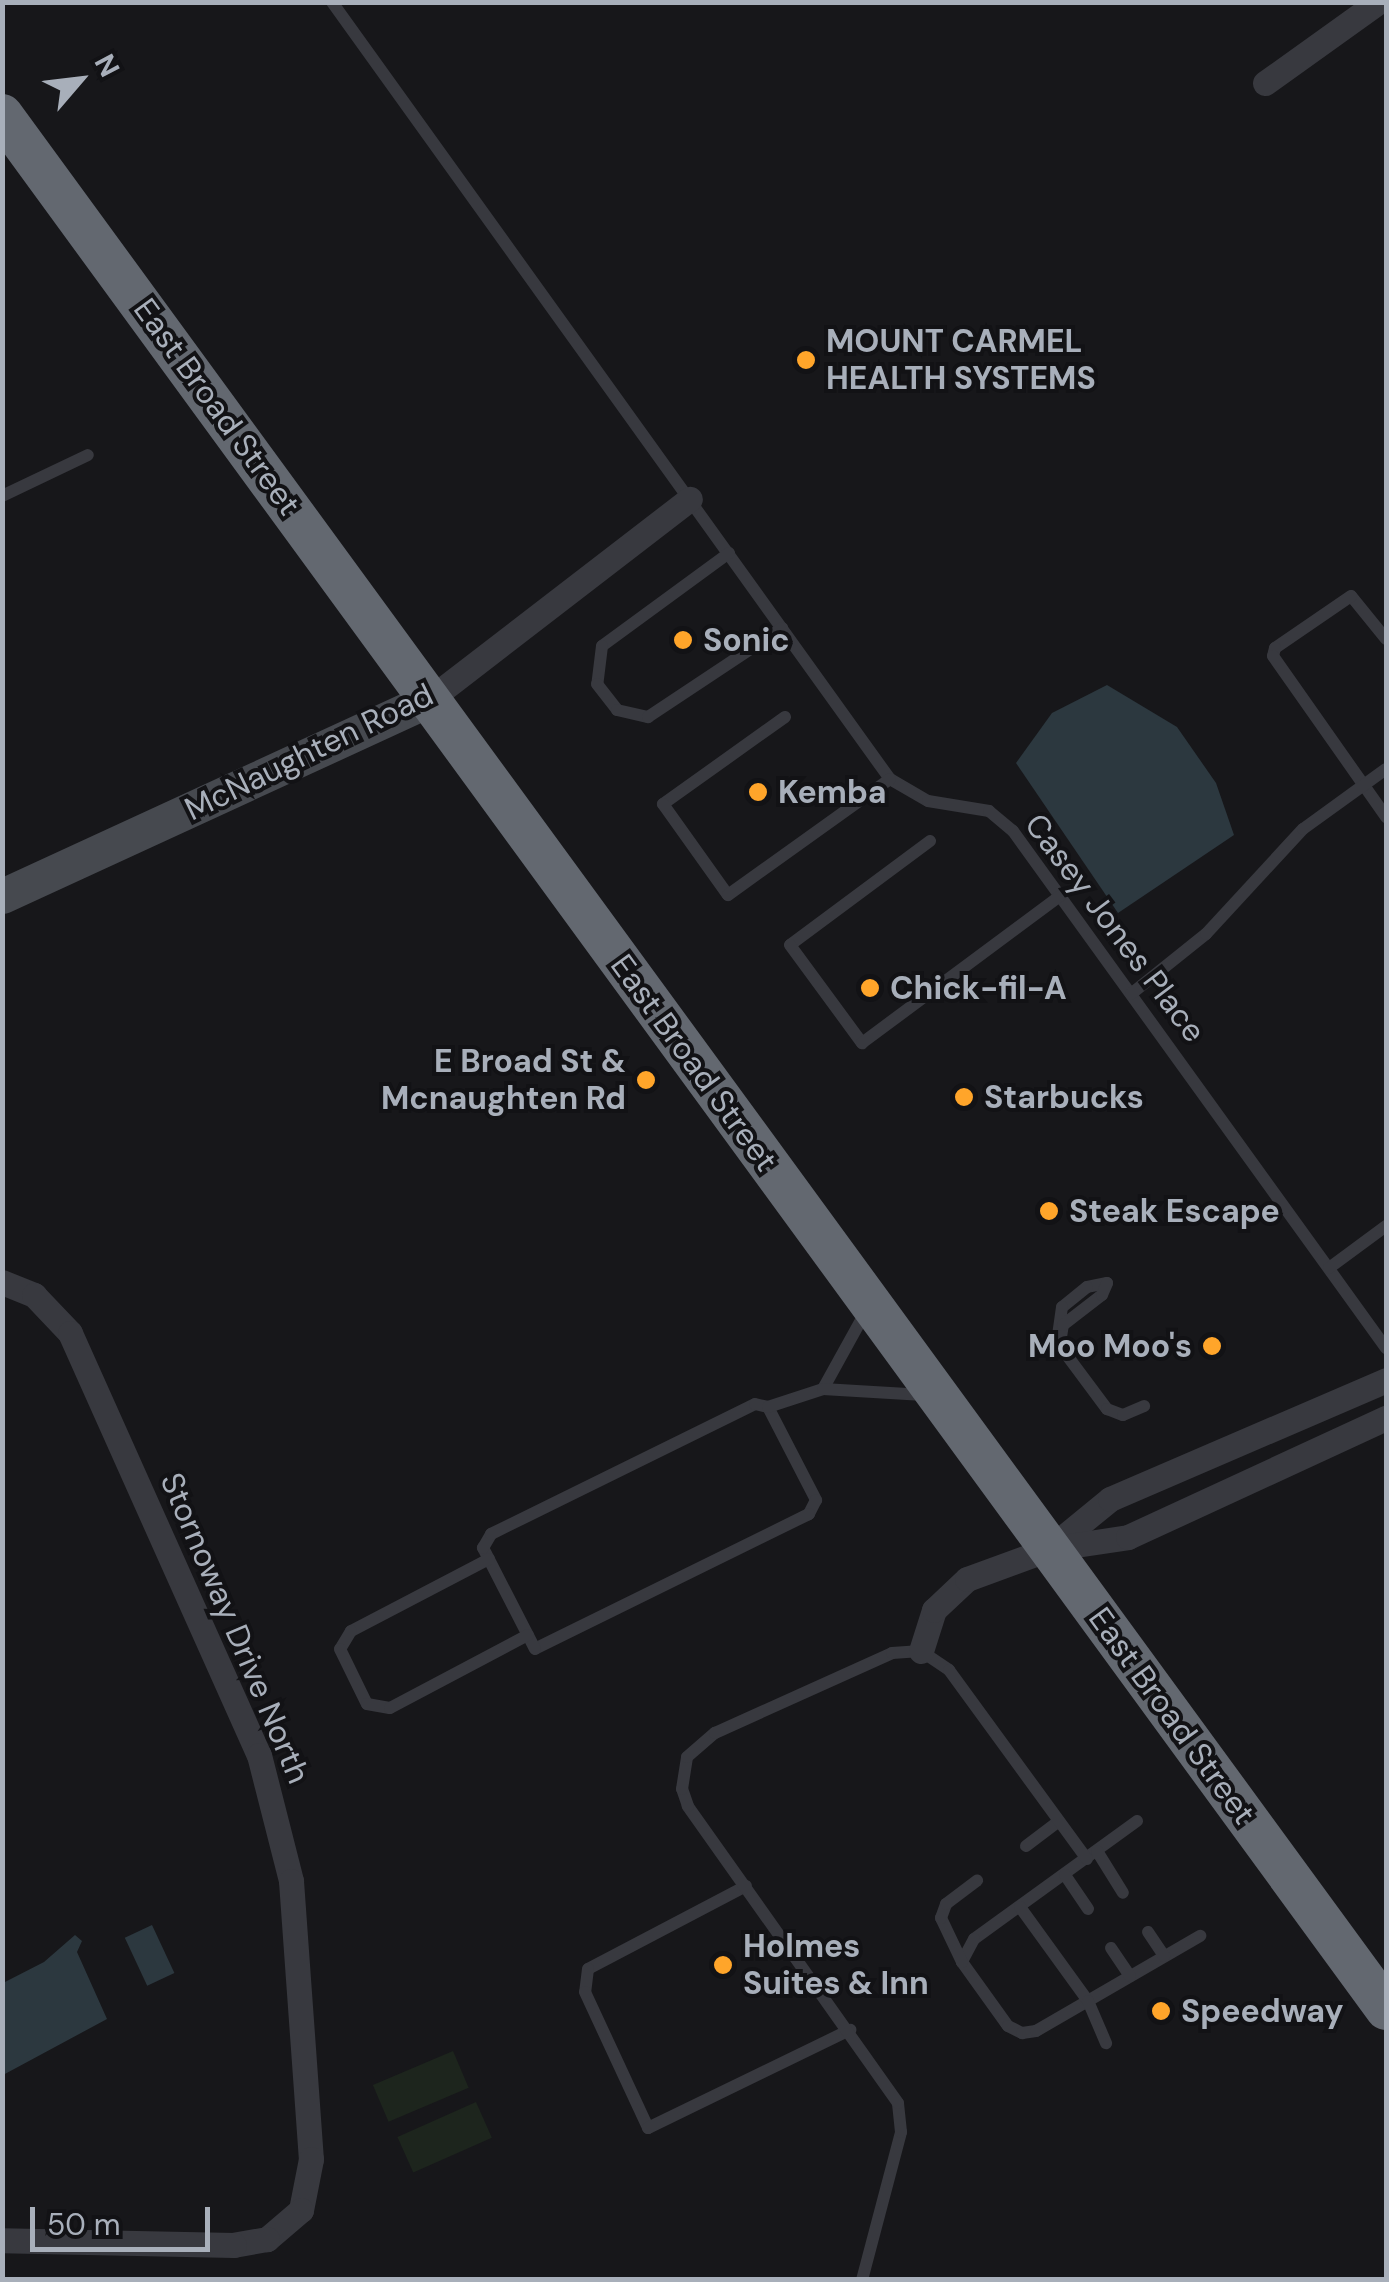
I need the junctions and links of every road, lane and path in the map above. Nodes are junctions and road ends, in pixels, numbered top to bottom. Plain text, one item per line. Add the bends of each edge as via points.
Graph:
1 (332, 2) edge
2 (1378, 2) edge
3 (1265, 83) dead end
4 (2, 115) edge
5 (88, 455) dead end
6 (2, 496) edge
7 (690, 499) junction
8 (729, 553) junction
9 (782, 628) junction
10 (1386, 639) edge
11 (430, 699) junction
12 (785, 717) dead end
13 (1386, 769) edge
14 (890, 779) junction
15 (1364, 785) junction
16 (1386, 817) edge
17 (930, 841) dead end
18 (2, 896) edge
19 (1060, 896) junction
20 (1130, 994) junction
21 (1386, 1226) edge
22 (1329, 1268) junction
23 (1107, 1282) dead end
24 (6, 1283) edge
25 (869, 1304) junction
26 (1386, 1348) edge
27 (1386, 1380) edge
28 (822, 1390) junction
29 (936, 1395) junction
30 (1144, 1406) dead end
31 (768, 1408) junction
32 (1386, 1418) edge
33 (1049, 1548) junction
34 (489, 1558) junction
35 (528, 1635) junction
36 (921, 1651) junction
37 (1137, 1821) dead end
38 (1059, 1822) junction
39 (1026, 1846) dead end
40 (1092, 1855) junction
41 (1065, 1875) junction
42 (977, 1882) dead end
43 (746, 1886) junction
44 (1123, 1893) dead end
45 (1020, 1906) junction
46 (1088, 1909) dead end
47 (1148, 1932) dead end
48 (1200, 1936) dead end
49 (1112, 1948) dead end
50 (1164, 1956) junction
51 (962, 1962) junction
52 (1130, 1976) junction
53 (1381, 1991) edge
54 (1088, 2001) junction
55 (850, 2030) junction
56 (1106, 2043) dead end
57 (2, 2240) edge
58 (862, 2280) edge

1 - 7 lane, Casey Jones Place
2 - 3 street
4 - 11 highway, East Broad Street
5 - 6 lane
7 - 8 lane, Casey Jones Place
7 - 11 street, McNaughten Road
8 - 9 lane, Casey Jones Place
8 - 9 lane via 602,646 598,684 618,710 648,716
9 - 14 lane, Casey Jones Place
10 - 15 lane via 1351,596 1275,648 1273,656
11 - 18 street, McNaughten Road
11 - 25 highway, East Broad Street
12 - 14 lane via 664,804 728,895
13 - 15 lane
14 - 19 lane, Casey Jones Place via 928,800 989,811 1013,831
15 - 16 lane
15 - 20 lane via 1303,828 1206,934
17 - 19 lane via 790,945 862,1043
19 - 20 lane, Casey Jones Place
20 - 22 lane, Casey Jones Place
21 - 22 lane
22 - 26 lane, Casey Jones Place
23 - 30 lane via 1062,1306 1054,1329 1107,1409 1123,1415
24 - 57 street, Stornoway Drive North via 54,1311 70,1334 259,1755 290,1881 311,2159 301,2210 267,2239 234,2245
25 - 28 lane
25 - 29 highway, East Broad Street
27 - 33 street via 1110,1499
28 - 29 lane
28 - 31 lane
29 - 33 highway, East Broad Street
31 - 34 lane via 739,1411 491,1534 483,1548
31 - 35 lane via 816,1500 810,1514 552,1646 535,1650
32 - 33 street via 1128,1536
33 - 36 street via 948,1592 934,1610
33 - 53 highway, East Broad Street
34 - 35 lane
34 - 35 lane via 351,1631 340,1649 346,1663 368,1704 390,1708
36 - 38 lane via 949,1670
36 - 43 lane via 876,1660 715,1733 687,1756 682,1789 688,1806
37 - 40 lane
38 - 39 lane
38 - 40 lane
40 - 41 lane
40 - 44 lane
41 - 45 lane
41 - 46 lane
42 - 51 lane via 946,1904 941,1918
43 - 55 lane
43 - 55 lane via 588,1969 586,1992 648,2128
45 - 51 lane via 974,1939
45 - 54 lane
47 - 50 lane
48 - 50 lane
49 - 52 lane
50 - 52 lane
51 - 54 lane via 1008,2026 1022,2033
52 - 54 lane
54 - 56 lane
55 - 58 lane via 891,2087 901,2132

